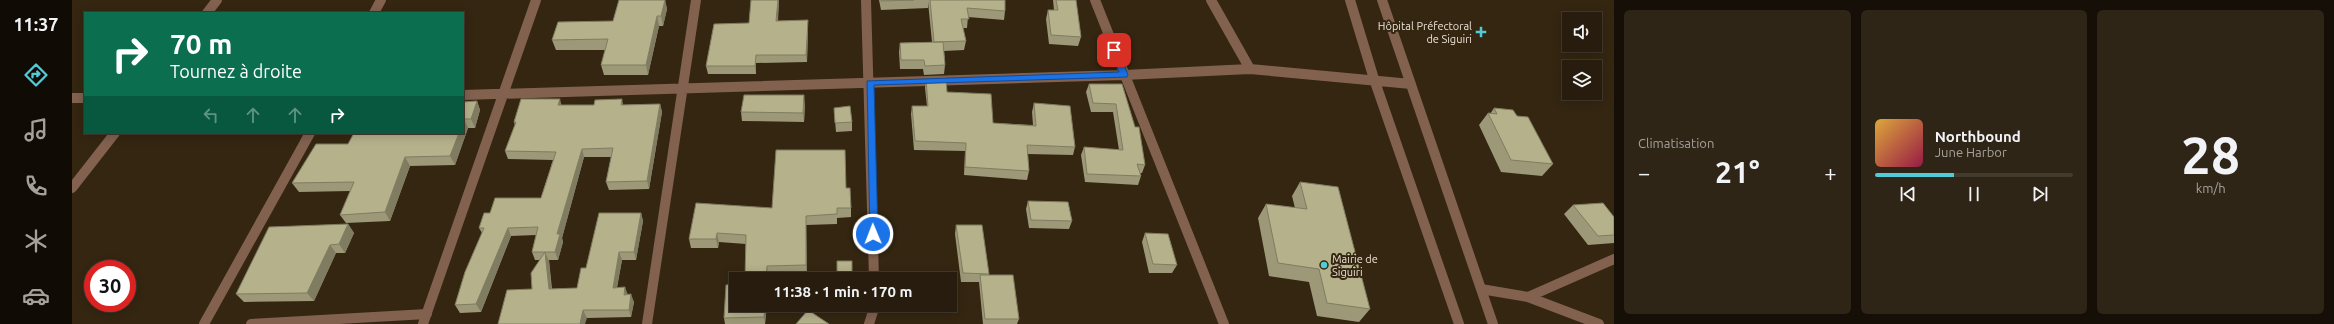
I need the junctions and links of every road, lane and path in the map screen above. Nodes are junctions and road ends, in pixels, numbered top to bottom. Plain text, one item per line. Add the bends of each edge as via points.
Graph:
1 (217, 0) edge
2 (381, 0) edge
3 (536, 0) edge
4 (696, 0) edge
5 (866, 0) edge
6 (1095, 0) edge
7 (1211, 0) edge
8 (1350, 0) edge
9 (1382, 0) edge
10 (208, 12) edge
11 (375, 12) edge
12 (1250, 69) junction
13 (1124, 75) junction
14 (1374, 79) junction
15 (870, 83) junction
16 (1411, 84) junction
17 (682, 88) junction
18 (464, 95) edge
19 (504, 95) junction
20 (72, 98) edge
21 (84, 98) edge
22 (114, 134) edge
23 (309, 134) edge
24 (72, 188) edge
25 (1614, 258) edge
26 (874, 272) edge
27 (1482, 290) junction
28 (1528, 297) junction
29 (873, 312) edge
30 (425, 319) edge
31 (204, 324) edge
32 (252, 324) edge
33 (648, 324) edge
34 (869, 324) edge
35 (1224, 324) edge
36 (1459, 324) edge
37 (1493, 324) edge
38 (1599, 324) edge

1 - 10 street
2 - 11 street
3 - 19 street
4 - 17 street
5 - 15 street
6 - 13 street
7 - 12 street
8 - 14 street
9 - 16 street
12 - 13 street
12 - 14 street
13 - 15 street
13 - 35 street
14 - 16 street
14 - 36 street
15 - 17 street
15 - 26 street
16 - 27 street
17 - 19 street
17 - 33 street
18 - 19 street
19 - 30 street
20 - 21 street
22 - 24 street
23 - 31 street
25 - 28 street
27 - 28 street
27 - 37 street
28 - 38 street
29 - 34 street
30 - 32 street

